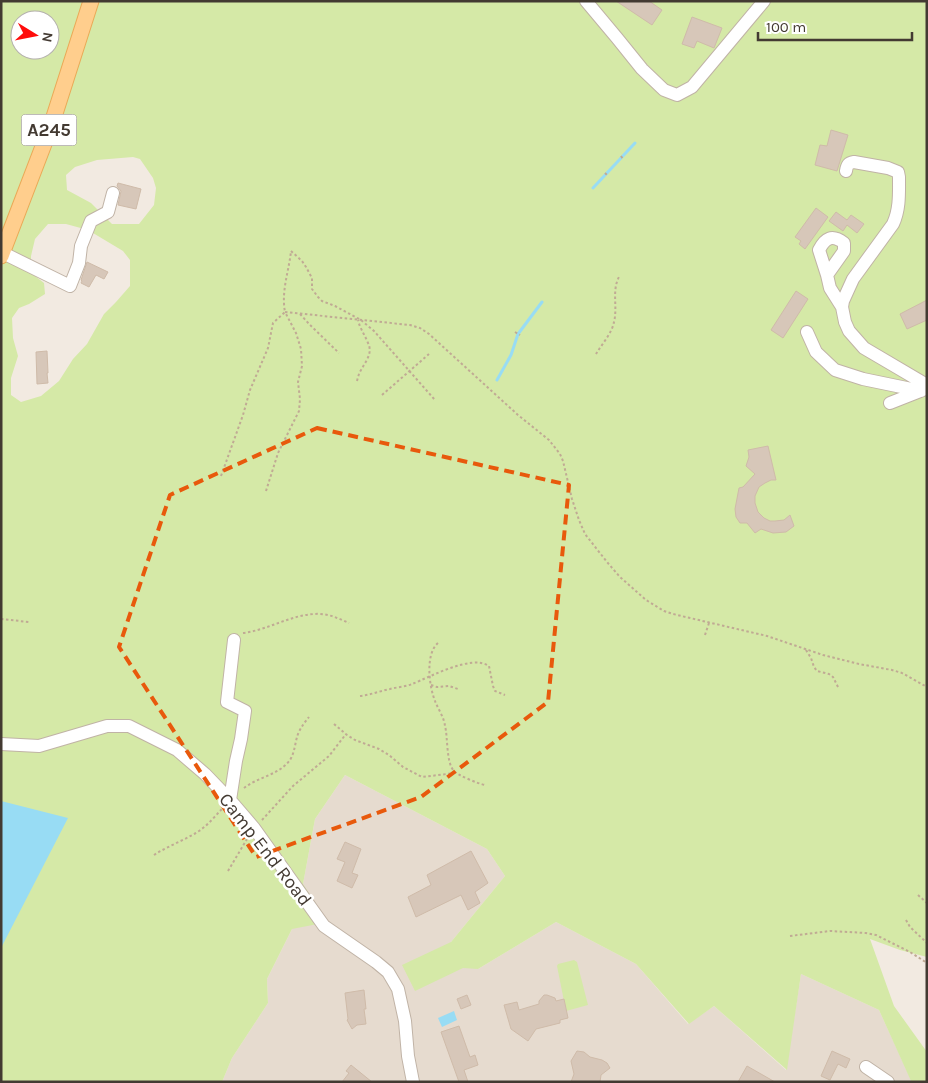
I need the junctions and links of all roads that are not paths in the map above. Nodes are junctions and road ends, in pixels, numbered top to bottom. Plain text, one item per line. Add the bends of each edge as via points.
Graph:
1 (92, 1) edge
2 (586, 1) edge
3 (764, 1) edge
4 (846, 171) dead end
5 (113, 193) dead end
6 (2, 254) edge
7 (827, 276) dead end
8 (842, 307) junction
9 (807, 332) dead end
10 (925, 388) edge
11 (890, 403) dead end
12 (236, 637) road end
13 (1, 744) edge
14 (230, 800) junction
15 (866, 1067) dead end
16 (413, 1082) edge
17 (888, 1082) edge

1 - 6 main road, A245 via 52,123
2 - 3 street via 642,70 664,90 677,94 692,87
4 - 8 street via 847,165 854,162 895,170 899,176 899,206 893,224 853,279
5 - 6 street via 108,212 91,221 70,286
7 - 8 street via 830,288
8 - 10 street via 849,331 864,348
9 - 10 street via 816,352 835,370 864,379
10 - 11 street
12 - 14 street via 228,702 245,711
13 - 14 street, Camp End Road via 38,746 107,726 129,726 177,750
14 - 16 street, Camp End Road via 324,926 388,972 398,989 406,1021
15 - 17 street

